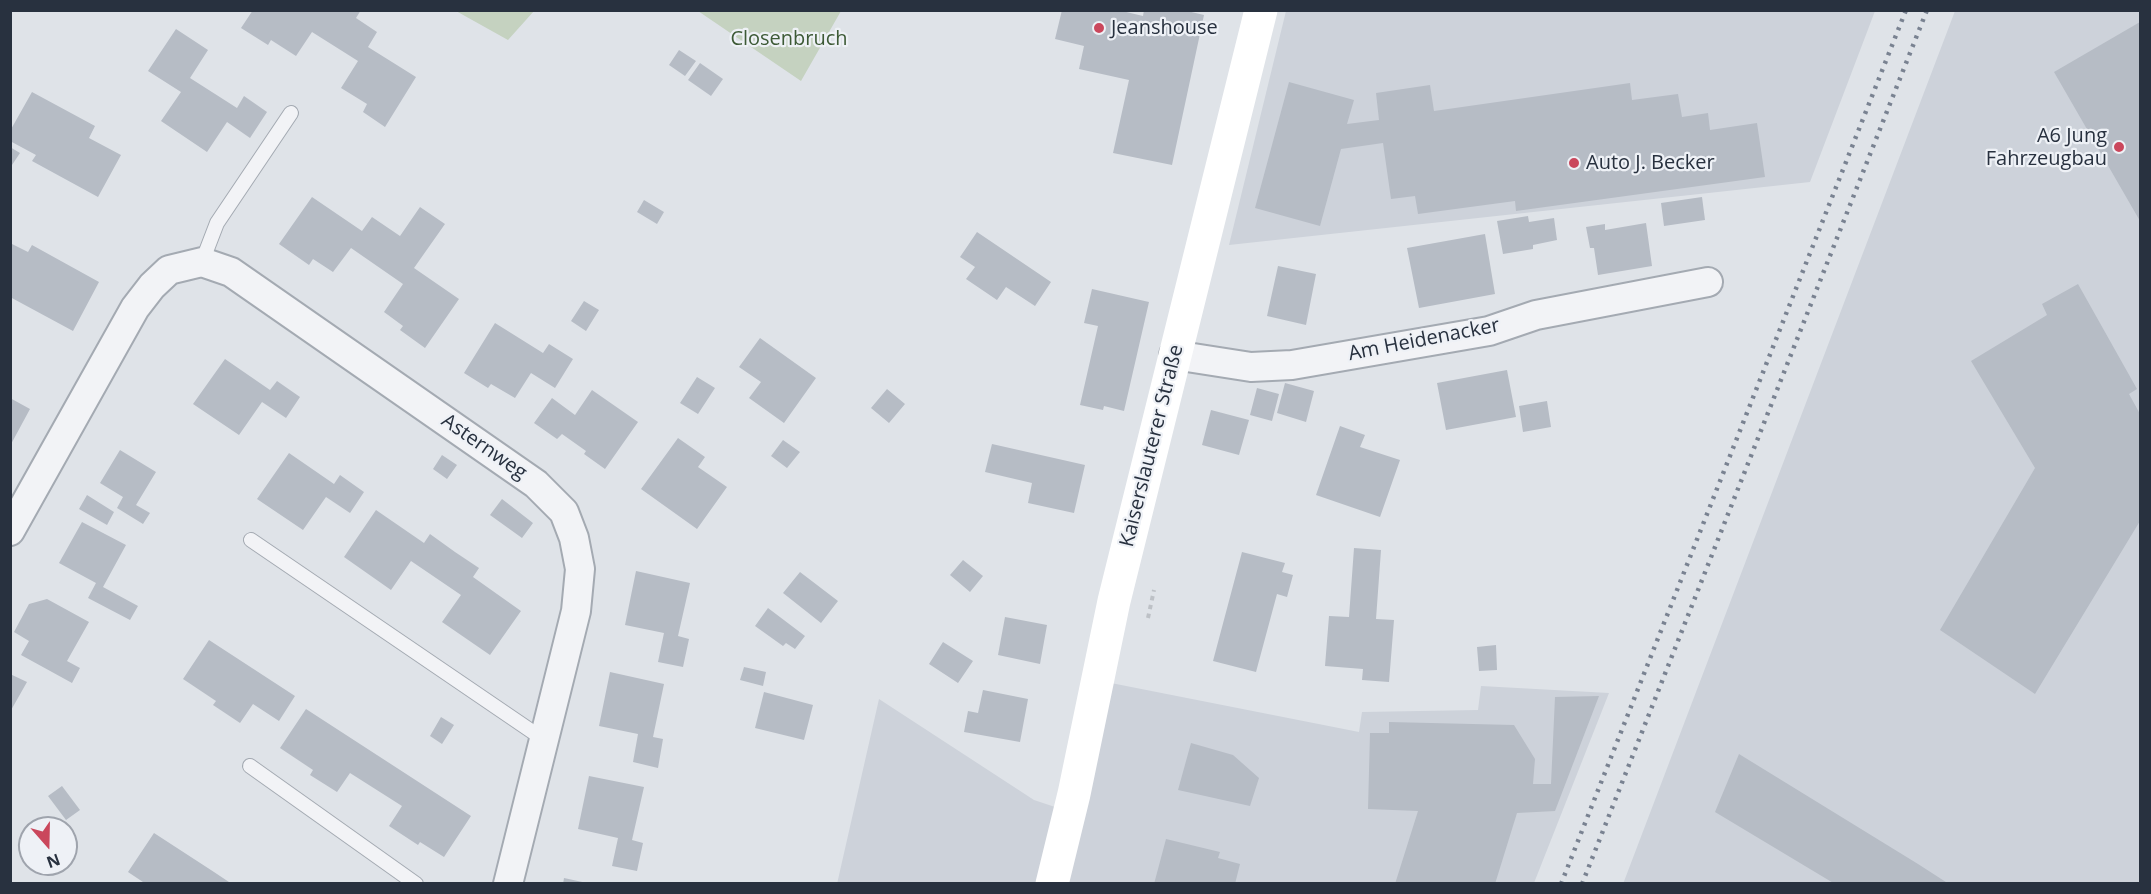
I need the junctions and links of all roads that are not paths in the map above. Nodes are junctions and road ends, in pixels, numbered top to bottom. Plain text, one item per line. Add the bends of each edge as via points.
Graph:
1 (1261, 10) edge
2 (291, 113) dead end
3 (202, 262) junction
4 (1708, 282) dead end
5 (1174, 355) junction
6 (10, 531) edge
7 (251, 540) dead end
8 (543, 739) junction
9 (250, 766) dead end
10 (416, 884) edge
11 (508, 884) edge
12 (1052, 884) edge

1 - 5 main road, Kaiserslauterer Straße
2 - 3 lane via 218,223
3 - 6 street via 169,270 135,308
3 - 8 street, Asternweg via 231,272 537,484 564,512 580,569 576,610
4 - 5 street, Am Heidenacker via 1536,315 1489,331 1292,365 1251,367
5 - 12 main road, Kaiserslauterer Straße via 1114,601
7 - 8 lane
8 - 11 street, Asternweg
9 - 10 lane

